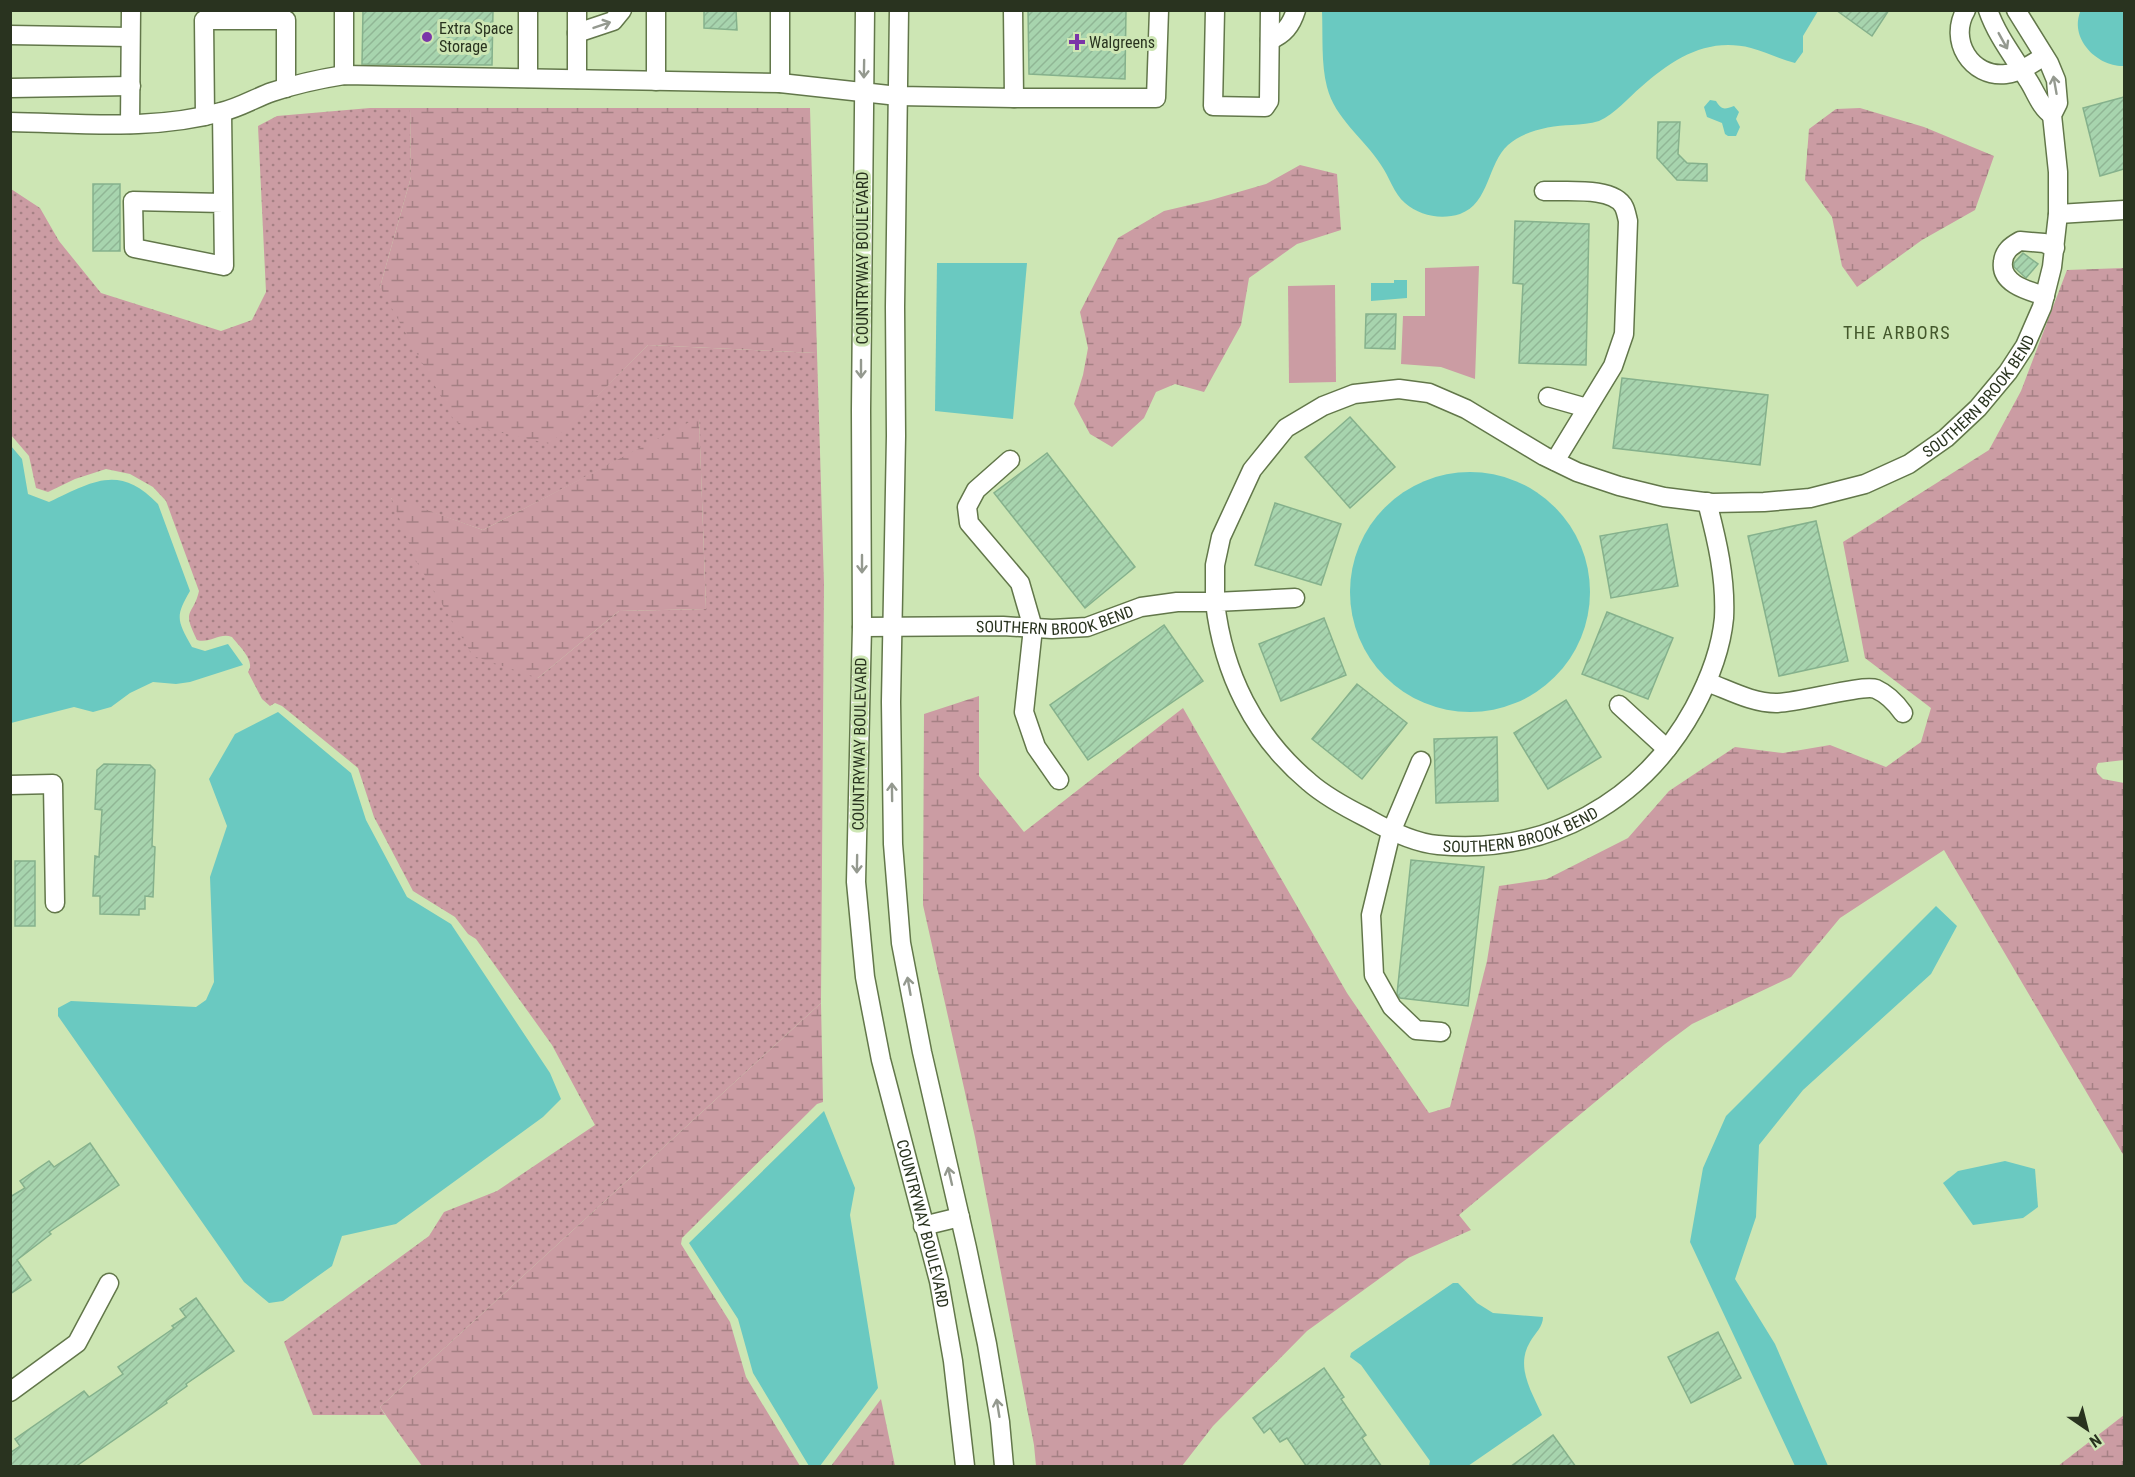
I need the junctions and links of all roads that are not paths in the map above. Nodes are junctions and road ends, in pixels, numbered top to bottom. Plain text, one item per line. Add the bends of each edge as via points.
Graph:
1 (130, 10) edge
2 (344, 10) edge
3 (528, 10) edge
4 (578, 10) edge
5 (622, 10) edge
6 (656, 10) edge
7 (780, 10) edge
8 (865, 10) edge
9 (898, 10) edge
10 (1013, 10) edge
11 (1160, 10) edge
12 (1215, 10) edge
13 (1270, 10) edge
14 (1296, 10) edge
15 (1966, 10) edge
16 (1988, 10) edge
17 (2016, 10) edge
18 (577, 33) junction
19 (10, 35) edge
20 (130, 37) junction
21 (1270, 40) junction
22 (2044, 56) junction
23 (2021, 69) junction
24 (344, 75) junction
25 (528, 78) junction
26 (577, 79) junction
27 (656, 81) junction
28 (780, 83) junction
29 (131, 86) junction
30 (10, 88) edge
31 (286, 88) junction
32 (864, 93) junction
33 (898, 96) junction
34 (1014, 98) junction
35 (213, 114) junction
36 (2052, 115) junction
37 (10, 122) edge
38 (130, 124) junction
39 (1544, 191) dead end
40 (223, 203) junction
41 (2124, 210) edge
42 (2058, 214) junction
43 (2055, 248) junction
44 (2045, 296) junction
45 (1548, 397) dead end
46 (1587, 408) junction
47 (1010, 460) dead end
48 (1555, 461) junction
49 (1707, 502) junction
50 (1295, 598) dead end
51 (1215, 602) junction
52 (862, 627) junction
53 (893, 627) junction
54 (1033, 628) junction
55 (1707, 681) junction
56 (1619, 705) dead end
57 (1903, 713) dead end
58 (1667, 749) junction
59 (1421, 761) dead end
60 (1059, 780) dead end
61 (10, 785) edge
62 (1391, 832) junction
63 (56, 903) dead end
64 (1441, 1032) dead end
65 (960, 1217) junction
66 (923, 1226) junction
67 (109, 1282) dead end
68 (10, 1392) edge
69 (965, 1467) edge
70 (1004, 1467) edge

1 - 20 street
2 - 24 street
3 - 25 street
4 - 18 street
18 -> 5 street via 613,21
6 - 27 street
7 - 28 street
8 -> 32 street, COUNTRYWAY BOULEVARD
9 - 33 street, COUNTRYWAY BOULEVARD
10 - 34 street
11 - 34 street via 1156,98
12 - 21 street via 1213,106 1265,107 1269,101
13 - 21 street
14 - 21 street via 1282,35
15 - 23 street via 1958,35 1970,59 1991,73 2007,74
16 -> 23 street
17 - 22 street, SOUTHERN BROOK BEND
18 - 26 street
19 - 20 street
20 - 29 street
22 - 23 street
36 -> 22 street, SOUTHERN BROOK BEND via 2058,103 2056,80
23 - 36 street via 2045,110
24 - 25 street
24 - 31 street
25 - 26 street
26 - 27 street
27 - 28 street
28 - 32 street
29 - 30 street
29 - 38 street
31 - 35 street
31 - 35 street via 286,20 204,20
32 - 33 street
32 -> 52 street, COUNTRYWAY BOULEVARD
33 - 34 street
33 - 53 street, COUNTRYWAY BOULEVARD
35 - 38 street
35 - 40 street
36 - 42 street, SOUTHERN BROOK BEND
37 - 38 street
39 - 46 street via 1604,192 1624,206 1628,221 1624,334 1613,366
40 - 40 street via 224,266 134,248 133,201
41 - 42 street
42 - 43 street, SOUTHERN BROOK BEND
43 - 44 street, SOUTHERN BROOK BEND
43 - 44 street via 2020,241 2005,252 2003,259 2006,277 2025,290
44 - 49 street, SOUTHERN BROOK BEND via 2025,346 2008,372 1946,438 1909,464 1865,484 1810,498
45 - 46 street
46 - 48 street
47 - 54 street via 976,490 967,507 969,523 1020,583
48 - 49 street, SOUTHERN BROOK BEND via 1619,486
48 - 51 street, SOUTHERN BROOK BEND via 1466,409 1429,393 1399,389 1353,394 1323,406 1286,428 1251,470 1221,537 1215,565
49 - 55 street, SOUTHERN BROOK BEND via 1718,541 1724,619
50 - 51 street
51 - 54 street, SOUTHERN BROOK BEND via 1141,607 1087,627
51 - 62 street, SOUTHERN BROOK BEND via 1218,633 1230,672 1249,711 1274,746 1309,783
52 - 53 street, SOUTHERN BROOK BEND
52 -> 66 street, COUNTRYWAY BOULEVARD via 856,882 865,977
53 - 54 street, SOUTHERN BROOK BEND
65 -> 53 street, COUNTRYWAY BOULEVARD via 921,1052 901,943 893,843
54 - 60 street via 1024,712 1036,747
55 - 57 street via 1757,701 1776,703 1874,688 1887,695
55 - 58 street, SOUTHERN BROOK BEND via 1681,732
56 - 58 street
58 - 62 street, SOUTHERN BROOK BEND via 1651,769 1613,802 1578,821 1527,840 1487,847 1436,845
59 - 62 street
61 - 63 street via 53,784
62 - 64 street via 1371,915 1374,975 1392,1007 1416,1030
65 - 66 street
70 -> 65 street, COUNTRYWAY BOULEVARD via 987,1344
66 - 69 street, COUNTRYWAY BOULEVARD via 939,1281
67 - 68 street via 77,1344

